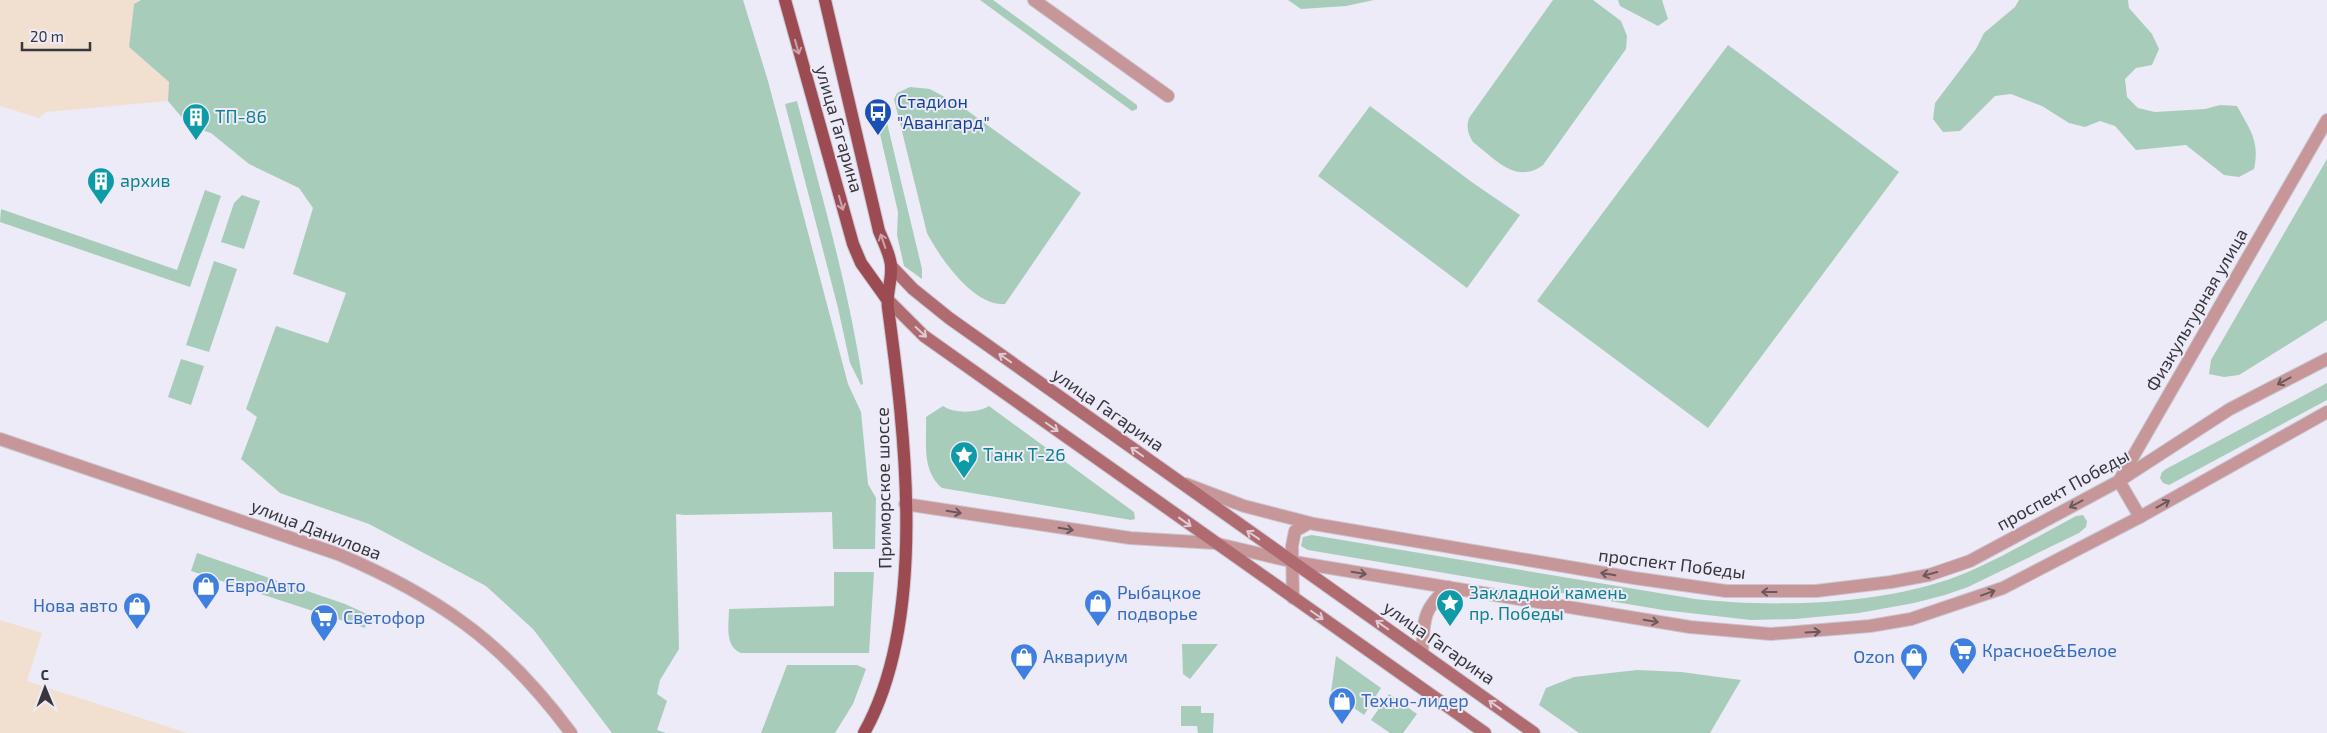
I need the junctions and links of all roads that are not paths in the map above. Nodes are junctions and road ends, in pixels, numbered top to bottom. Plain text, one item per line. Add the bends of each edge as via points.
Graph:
1 (784, 0) edge
2 (825, 0) edge
3 (1034, 0) edge
4 (1168, 96) dead end
5 (2327, 120) edge
6 (892, 266) junction
7 (886, 298) junction
8 (2327, 359) edge
9 (2327, 412) edge
10 (0, 439) edge
11 (1177, 480) junction
12 (2119, 481) junction
13 (905, 504) junction
14 (2140, 517) junction
15 (1310, 523) junction
16 (1214, 543) junction
17 (1294, 562) junction
18 (1448, 587) junction
19 (1293, 598) junction
20 (1422, 653) junction
21 (571, 733) edge
22 (864, 733) edge
23 (1486, 733) edge
24 (1534, 733) edge

1 -> 7 main road, улица Гагарина via 853,244 861,263
6 -> 2 main road, улица Гагарина via 879,231
3 - 4 street
5 - 12 street, Физкультурная улица
6 - 7 main road, Приморское шоссе
11 -> 6 main road, улица Гагарина via 949,318 913,289
7 - 13 main road, Приморское шоссе via 901,415
7 -> 16 main road, улица Гагарина via 924,336
8 -> 12 street, проспект Победы via 2230,409
14 -> 9 street
10 - 21 street, улица Данилова via 338,554 383,574 466,624 531,684
11 - 15 street, проспект Победы via 1244,506
17 -> 11 main road, улица Гагарина
12 - 14 street
12 -> 15 street, проспект Победы via 1970,561 1914,578 1816,591 1726,591
13 -> 16 street via 1130,538
13 - 22 main road, Приморское шоссе via 904,568 893,660 874,715
18 -> 14 street via 1729,632 1822,632 1911,619 1962,603 2003,588
15 - 17 street via 1295,531 1292,546
16 - 17 street
16 - 19 main road, улица Гагарина
17 -> 18 street
17 - 19 street
20 -> 17 main road, улица Гагарина
18 - 20 street via 1434,599 1425,615
19 -> 23 main road, улица Гагарина
24 -> 20 main road, улица Гагарина

